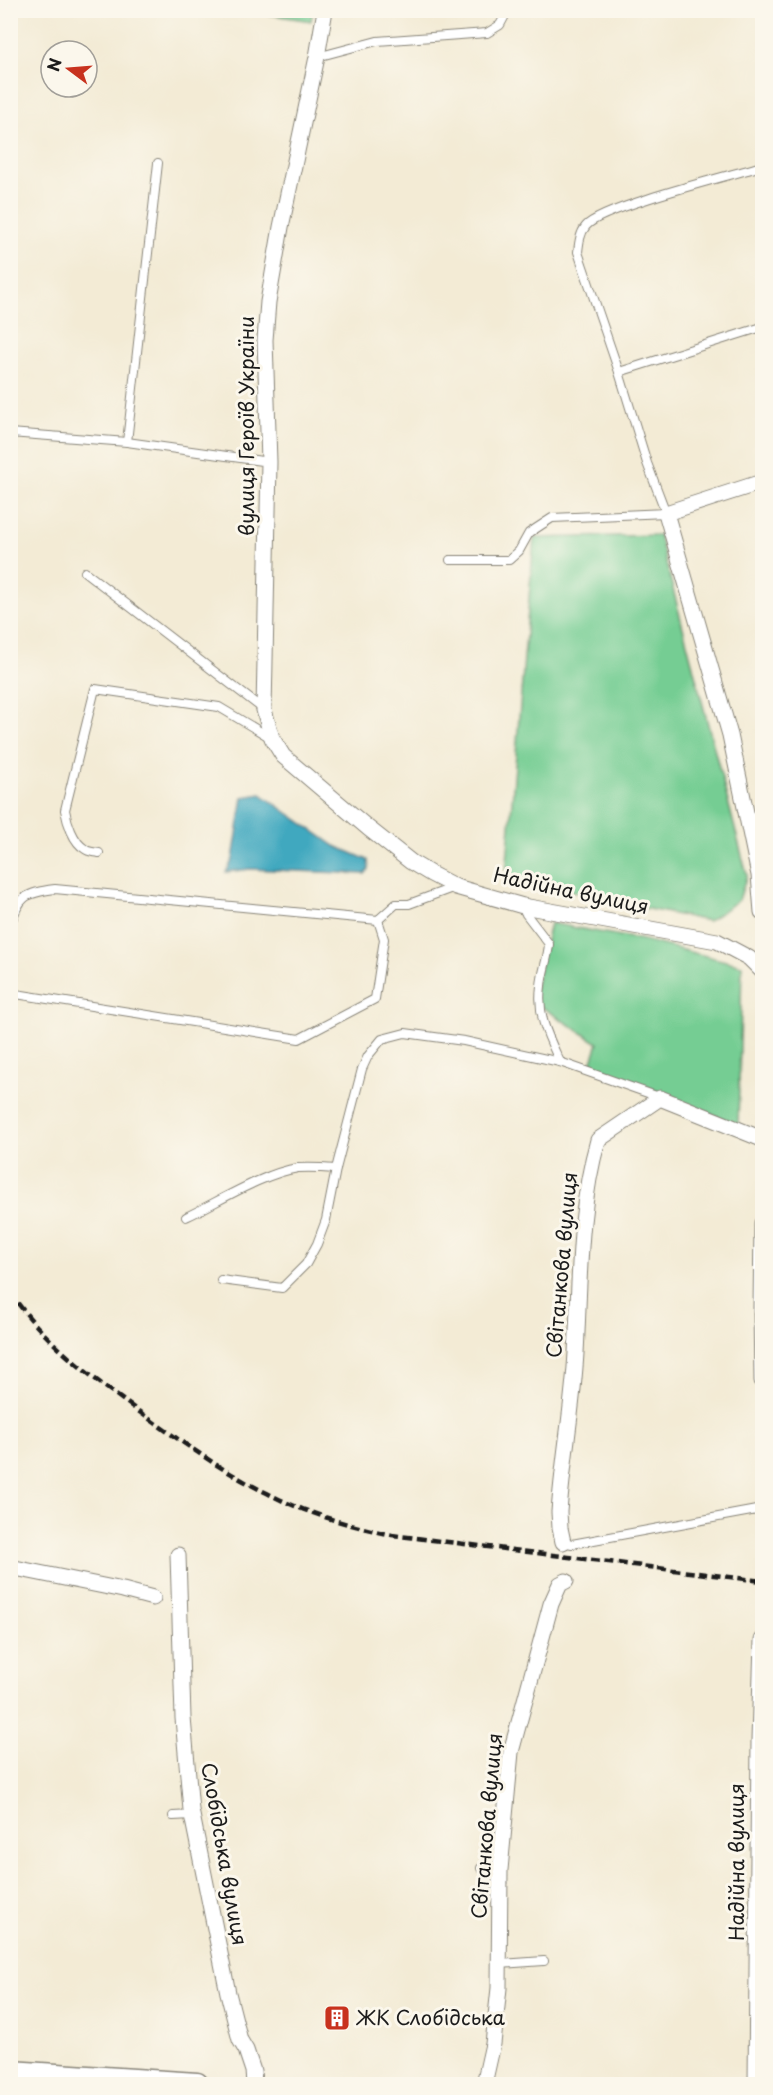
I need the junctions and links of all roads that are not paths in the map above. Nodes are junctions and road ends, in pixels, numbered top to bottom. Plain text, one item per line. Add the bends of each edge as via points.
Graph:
1 (325, 10) edge
2 (508, 10) edge
3 (317, 57) junction
4 (158, 163) dead end
5 (762, 166) edge
6 (762, 327) edge
7 (619, 372) junction
8 (10, 433) edge
9 (127, 442) junction
10 (269, 462) junction
11 (762, 482) edge
12 (666, 513) junction
13 (450, 560) dead end
14 (85, 572) dead end
15 (264, 710) junction
16 (272, 738) junction
17 (99, 853) dead end
18 (456, 887) junction
19 (523, 906) junction
20 (762, 912) edge
21 (378, 920) junction
22 (10, 926) edge
23 (762, 970) edge
24 (10, 991) edge
25 (560, 1062) junction
26 (660, 1098) junction
27 (762, 1139) edge
28 (336, 1169) junction
29 (186, 1217) dead end
30 (762, 1223) edge
31 (221, 1281) dead end
32 (762, 1381) edge
33 (762, 1509) edge
34 (563, 1542) joint
35 (178, 1555) dead end
36 (10, 1567) edge
37 (566, 1581) dead end
38 (153, 1598) dead end
39 (762, 1640) edge
40 (192, 1815) junction
41 (173, 1816) dead end
42 (481, 1868) dead end
43 (500, 1870) junction
44 (760, 1900) edge
45 (543, 1961) dead end
46 (500, 1964) junction
47 (760, 1984) edge
48 (10, 2072) edge
49 (197, 2085) edge
50 (254, 2085) edge
51 (484, 2085) edge
52 (756, 2085) edge

1 - 3 street, вулиця Героїв України
2 - 3 lane via 500,25 487,33 377,41
3 - 10 street, вулиця Героїв України via 268,302 265,340
4 - 9 lane
5 - 7 lane via 617,209 587,225 578,252
6 - 7 lane
7 - 12 lane
8 - 9 lane
9 - 10 lane
10 - 15 street, вулиця Героїв України
11 - 12 street
12 - 13 lane via 552,518 529,533 509,560
12 - 20 street via 730,735 759,875
14 - 15 lane
15 - 16 street, вулиця Героїв України
16 - 17 lane via 219,707 95,689 65,810 78,842 86,850
16 - 18 street, Надійна вулиця via 283,756 368,828 411,861
18 - 19 street, Надійна вулиця
18 - 21 lane via 409,904 396,904
19 - 23 street, Надійна вулиця via 717,941 749,958
19 - 25 lane via 549,944 539,1008
21 - 22 lane via 55,889 33,892 16,905
21 - 24 lane via 384,939 375,999 299,1039
25 - 26 lane
25 - 28 lane via 424,1035 405,1033 382,1039 362,1070
26 - 27 street
26 - 34 street, Світанкова вулиця via 598,1140 590,1169 584,1197 576,1355 559,1512
28 - 29 lane via 298,1168 281,1172
28 - 31 lane via 317,1244 306,1264 282,1288
30 - 32 street
33 - 34 lane via 572,1544
35 - 40 street, Слобідська вулиця via 183,1718
36 - 38 street
37 - 43 street, Світанкова вулиця via 560,1584 551,1604 512,1752
39 - 44 street, Надійна вулиця
40 - 41 lane
40 - 50 street, Слобідська вулиця via 228,1993
42 - 43 lane
43 - 46 street, Світанкова вулиця
44 - 47 street, Надійна вулиця
45 - 46 lane
46 - 51 street, Світанкова вулиця via 493,2044
47 - 52 street, Надійна вулиця
48 - 49 main road

